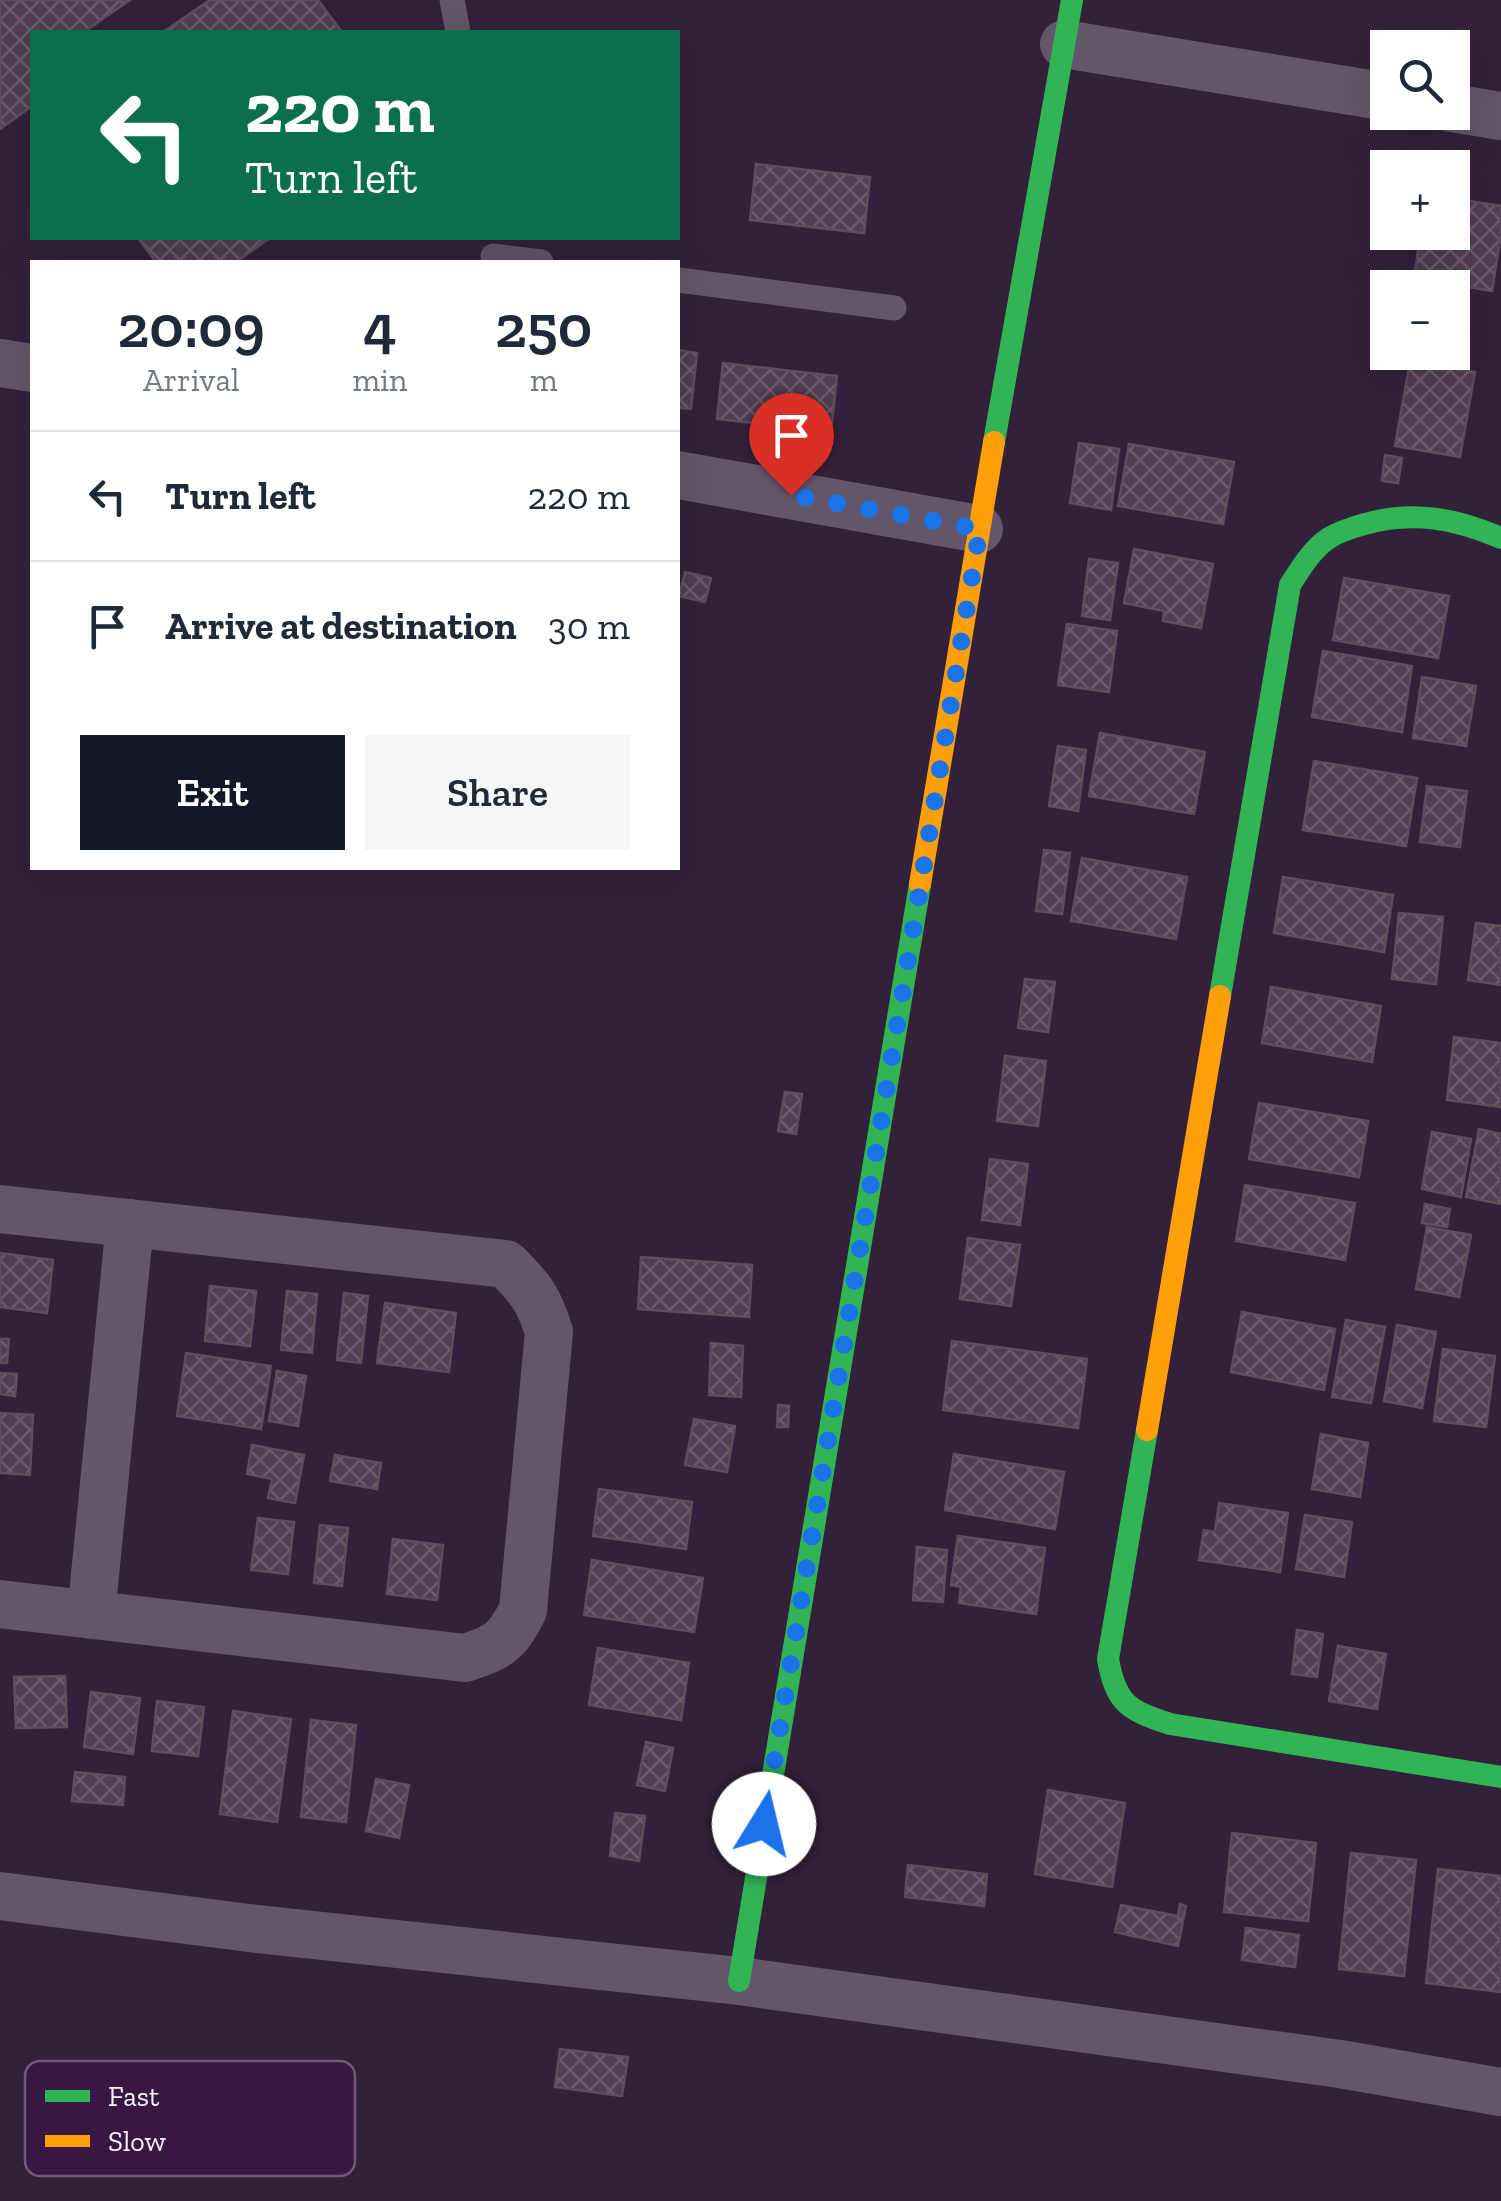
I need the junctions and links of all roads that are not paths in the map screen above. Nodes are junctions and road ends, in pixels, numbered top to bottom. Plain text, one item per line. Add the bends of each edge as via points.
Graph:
1 (452, 0) edge
2 (1068, 22) edge
3 (458, 30) edge
4 (1370, 94) edge
5 (1470, 111) edge
6 (1501, 116) edge
7 (492, 252) edge
8 (532, 260) edge
9 (680, 280) edge
10 (894, 308) dead end
11 (0, 363) edge
12 (30, 368) edge
13 (680, 474) edge
14 (980, 529) junction
15 (1501, 538) edge
16 (0, 1209) edge
17 (130, 1222) junction
18 (0, 1604) edge
19 (92, 1615) junction
20 (1501, 1778) edge
21 (0, 1896) edge
22 (738, 1981) junction
23 (1501, 2092) edge

1 - 3 lane
2 - 4 street
2 - 14 street
5 - 6 street
7 - 8 lane
9 - 10 lane
11 - 12 street
13 - 14 street
14 - 22 street
15 - 20 street via 1431,516 1379,519 1332,536 1290,586 1108,1659 1112,1687 1124,1704 1170,1724
16 - 17 street
17 - 19 street
17 - 19 street via 506,1264 541,1306 549,1332 523,1610 511,1634 465,1658
18 - 19 street
21 - 22 street
22 - 23 street

